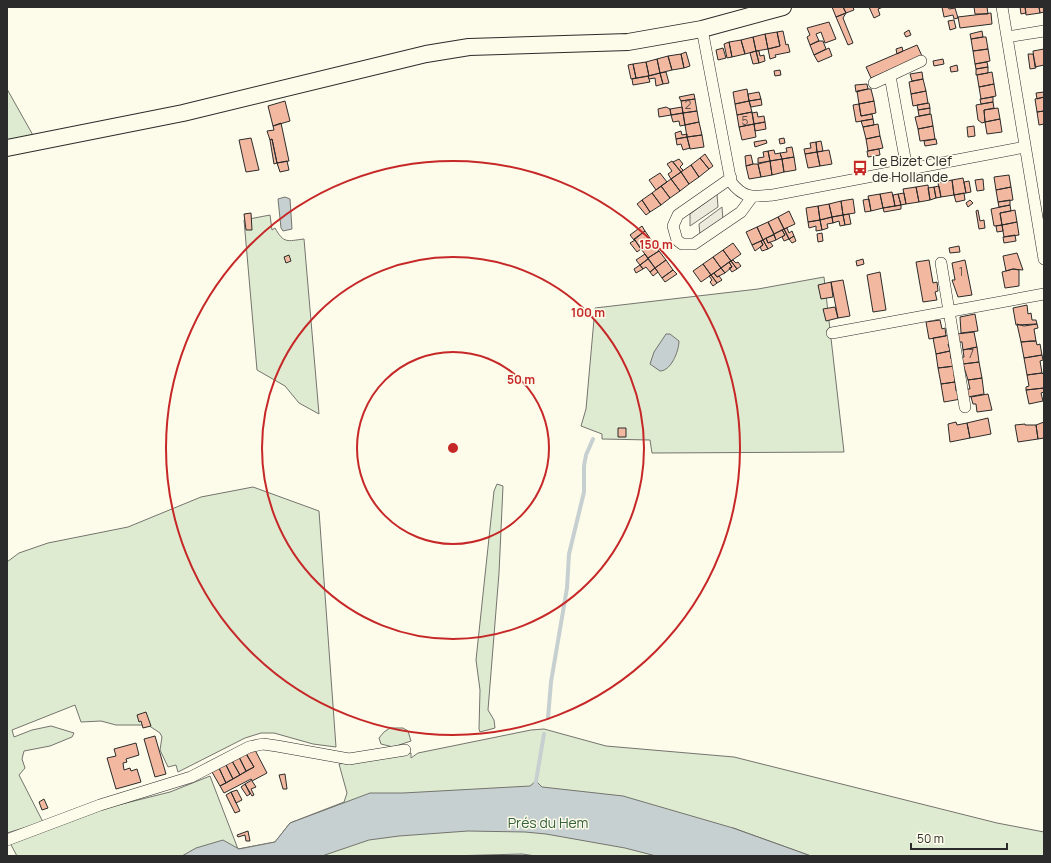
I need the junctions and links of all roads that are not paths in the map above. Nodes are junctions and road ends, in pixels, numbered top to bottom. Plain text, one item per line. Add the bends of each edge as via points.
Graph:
1 (783, 7) edge
2 (1002, 7) edge
3 (702, 29) junction
4 (1044, 31) edge
5 (1007, 37) junction
6 (921, 61) dead end
7 (890, 76) junction
8 (874, 83) dead end
9 (1025, 147) junction
10 (7, 148) edge
11 (907, 169) junction
12 (730, 178) junction
13 (752, 197) junction
14 (1044, 259) edge
15 (941, 263) dead end
16 (1044, 294) edge
17 (949, 311) junction
18 (832, 332) dead end
19 (965, 407) dead end
20 (405, 750) dead end
21 (7, 840) edge

1 - 3 street
2 - 5 street
3 - 10 street via 628,42 457,49 370,67 183,113
3 - 12 street
4 - 5 street
5 - 9 street
6 - 7 street
7 - 8 street
7 - 11 street
9 - 11 street
9 - 14 street
11 - 13 street
12 - 13 street via 741,193
12 - 13 street via 678,216 673,226 677,240 682,244 694,244 741,212
15 - 17 street
16 - 17 street
17 - 18 street
17 - 19 street
20 - 21 street via 350,759 263,744 249,747 191,777 100,805

